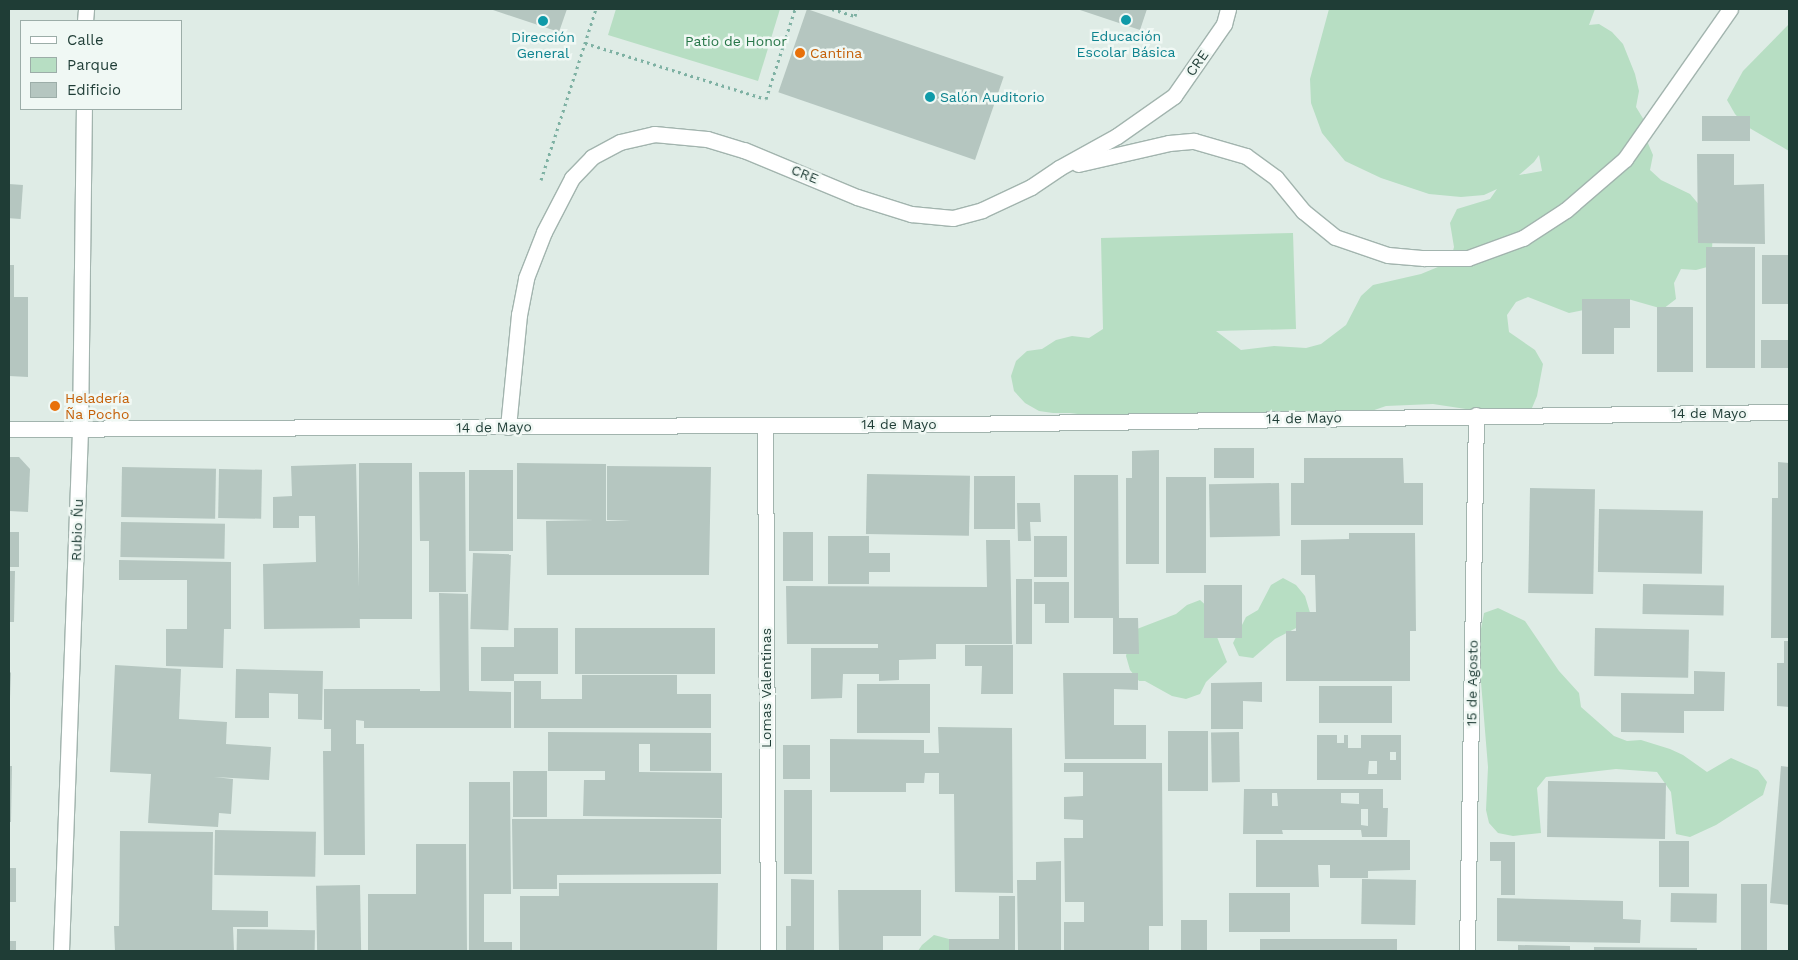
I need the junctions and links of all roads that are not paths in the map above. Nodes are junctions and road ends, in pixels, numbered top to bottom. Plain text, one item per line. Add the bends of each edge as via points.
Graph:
1 (1228, 9) edge
2 (1730, 9) edge
3 (84, 110) edge
4 (1059, 168) junction
5 (1789, 412) edge
6 (1476, 415) junction
7 (765, 424) junction
8 (508, 427) junction
9 (9, 430) edge
10 (80, 430) junction
11 (61, 951) edge
12 (768, 951) edge
13 (1467, 951) edge

1 - 4 street, CRE via 1224,24 1174,96 1117,136
2 - 4 street via 1625,159 1566,210 1523,238 1468,258 1388,255 1335,237 1303,211 1276,178 1246,156 1194,141 1169,143
3 - 10 street, Rubio Ñu
4 - 8 street, CRE via 1004,201 953,218 911,214 857,198 744,150 706,139 654,134 620,142 592,157 572,178 534,256 519,315
5 - 6 street, 14 de Mayo
6 - 7 street, 14 de Mayo
6 - 13 street, 15 de Agosto
7 - 8 street, 14 de Mayo
7 - 12 street, Lomas Valentinas
8 - 10 street, 14 de Mayo
9 - 10 street, 14 de Mayo
10 - 11 street, Rubio Ñu

